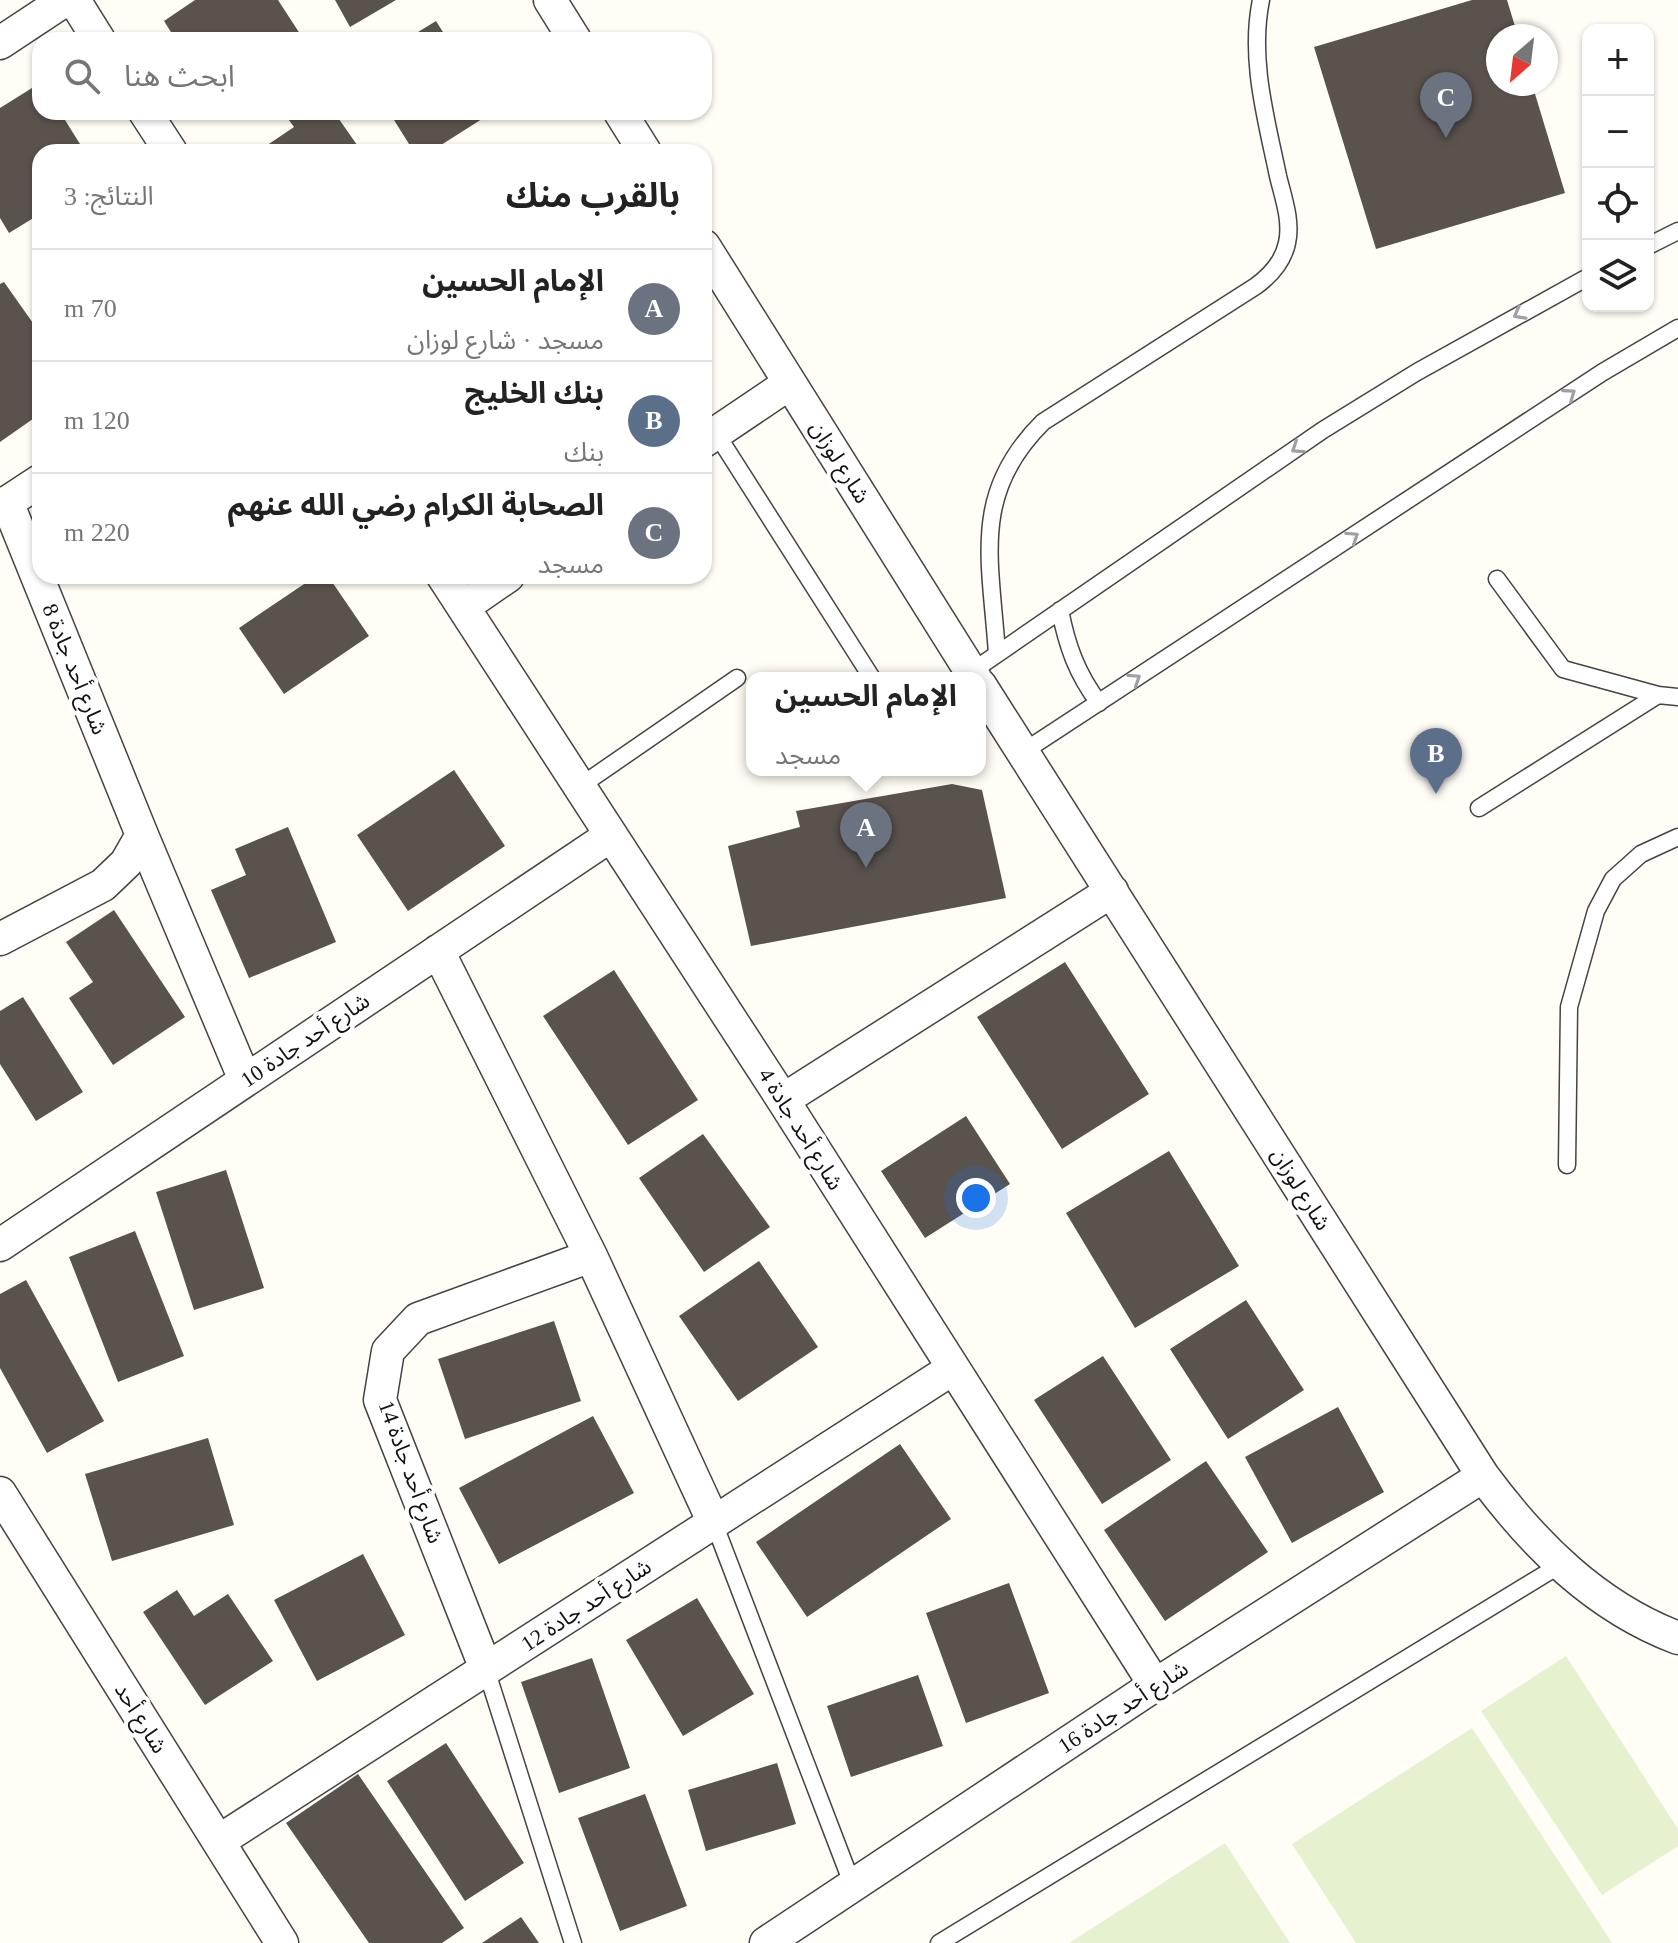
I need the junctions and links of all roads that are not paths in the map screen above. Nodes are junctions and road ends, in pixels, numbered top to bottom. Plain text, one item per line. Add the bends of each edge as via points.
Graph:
1 (65, 0) edge
2 (74, 0) edge
3 (550, 0) edge
4 (1261, 0) edge
5 (94, 32) edge
6 (570, 32) edge
7 (0, 43) edge
8 (150, 120) edge
9 (625, 120) edge
10 (166, 144) edge
11 (640, 144) edge
12 (1678, 231) edge
13 (1654, 243) edge
14 (712, 259) edge
15 (1582, 280) edge
16 (1678, 328) edge
17 (790, 383) junction
18 (712, 436) edge
19 (712, 440) edge
20 (32, 486) edge
21 (4, 505) edge
22 (32, 572) edge
23 (1497, 579) dead end
24 (37, 584) edge
25 (448, 584) edge
26 (496, 584) edge
27 (463, 607) junction
28 (1060, 610) junction
29 (868, 672) edge
30 (976, 672) edge
31 (982, 672) edge
32 (737, 678) dead end
33 (986, 678) edge
34 (986, 689) edge
35 (1658, 695) junction
36 (1678, 697) edge
37 (1099, 703) junction
38 (1023, 752) junction
39 (579, 787) junction
40 (1479, 808) dead end
41 (142, 835) junction
42 (610, 836) junction
43 (1678, 837) edge
44 (1112, 891) junction
45 (0, 939) edge
46 (438, 951) junction
47 (245, 1080) junction
48 (783, 1100) junction
49 (1567, 1165) dead end
50 (0, 1245) edge
51 (591, 1256) junction
52 (952, 1369) junction
53 (1483, 1476) junction
54 (0, 1493) edge
55 (714, 1523) junction
56 (1560, 1565) junction
57 (1678, 1638) edge
58 (486, 1669) junction
59 (1155, 1685) junction
60 (219, 1841) junction
61 (853, 1886) junction
62 (282, 1943) edge
63 (573, 1943) edge
64 (766, 1943) edge
65 (939, 1943) edge

1 - 7 street
2 - 5 street
3 - 6 street
4 - 31 lane via 1259,78 1287,215 1285,252 1256,286 1043,422 1010,460 992,507
8 - 10 street
9 - 11 street
12 - 13 lane
14 - 17 street, شارع لوزان
15 -> 28 lane via 1323,430
37 -> 16 lane
17 - 18 street
17 - 30 street, شارع لوزان
19 - 29 lane
20 - 21 street
21 - 22 street, شارع أحد جادة 8
23 - 35 lane via 1563,669
24 - 41 street, شارع أحد جادة 8
25 - 27 street, شارع أحد جادة 4
26 - 27 street
27 - 39 street, شارع أحد جادة 4
28 - 33 lane
28 - 37 lane via 1075,666
32 - 39 lane
34 - 38 street, شارع لوزان
35 - 36 lane
35 - 40 lane
37 - 38 lane
38 - 44 street, شارع لوزان
39 - 42 street, شارع أحد جادة 4
41 - 45 street via 126,863 103,885
41 - 47 street, شارع أحد جادة 8
42 - 46 street, شارع أحد جادة 10
42 - 48 street, شارع أحد جادة 4
43 - 49 lane via 1641,854 1613,879 1596,911 1569,1007
44 - 48 street
44 - 53 street, شارع لوزان
46 - 47 street, شارع أحد جادة 10
46 - 51 street
47 - 50 street, شارع أحد جادة 10
48 - 52 street, شارع أحد جادة 4
51 - 55 street
51 - 58 street, شارع أحد جادة 14 via 418,1319 388,1351 380,1400
52 - 55 street, شارع أحد جادة 12
52 - 59 street, شارع أحد جادة 4
53 - 56 street, شارع لوزان via 1514,1518
53 - 59 street, شارع أحد جادة 16
54 - 60 street, شارع أحد
55 - 58 street, شارع أحد جادة 12
55 - 61 lane
56 - 57 street, شارع لوزان via 1612,1605
56 - 65 lane
58 - 60 street, شارع أحد جادة 12
58 - 63 lane
59 - 61 street, شارع أحد جادة 16
60 - 62 street, شارع أحد
61 - 64 street, شارع أحد جادة 16

